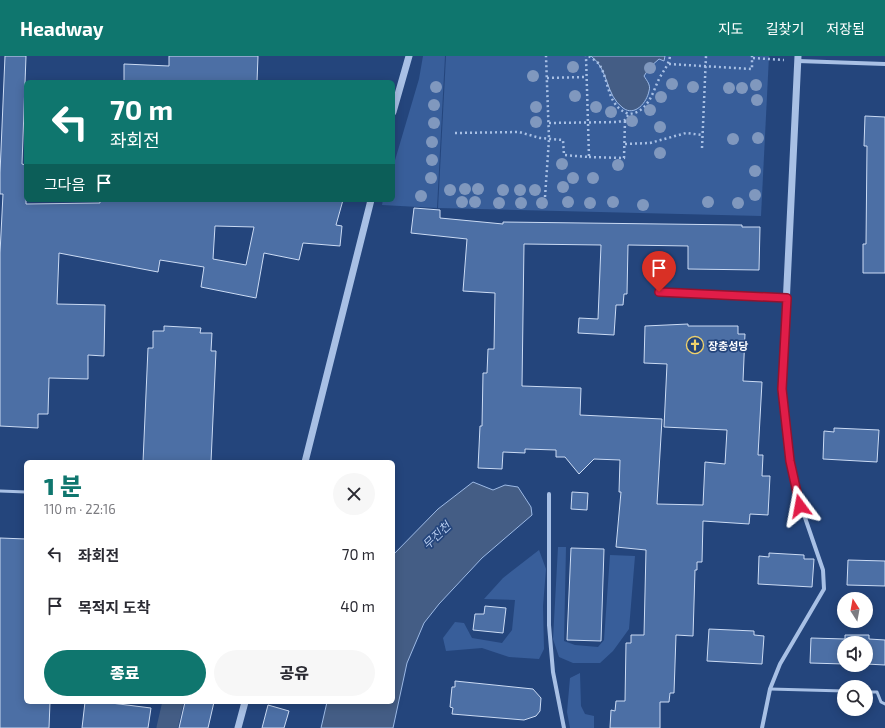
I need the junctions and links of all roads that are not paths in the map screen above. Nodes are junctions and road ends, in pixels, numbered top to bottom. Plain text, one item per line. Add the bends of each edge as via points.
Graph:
1 (409, 56) edge
2 (798, 58) edge
3 (885, 64) edge
4 (395, 105) edge
5 (370, 202) edge
6 (659, 292) dead end
7 (787, 298) junction
8 (782, 389) joint
9 (306, 460) edge
10 (0, 491) edge
11 (24, 492) edge
12 (549, 494) dead end
13 (770, 688) junction
14 (837, 691) edge
15 (873, 692) edge
16 (244, 704) edge
17 (885, 704) edge
18 (238, 728) edge
19 (564, 728) edge
20 (762, 728) edge

1 - 4 street
2 - 3 street
2 - 7 street
5 - 9 street
6 - 7 lane
7 - 8 street
8 - 13 street via 790,461 800,506 824,570 824,589 780,664
10 - 11 lane
12 - 19 street via 549,625 553,672
13 - 14 lane
13 - 20 street
15 - 17 lane via 877,692 881,702
16 - 18 street

